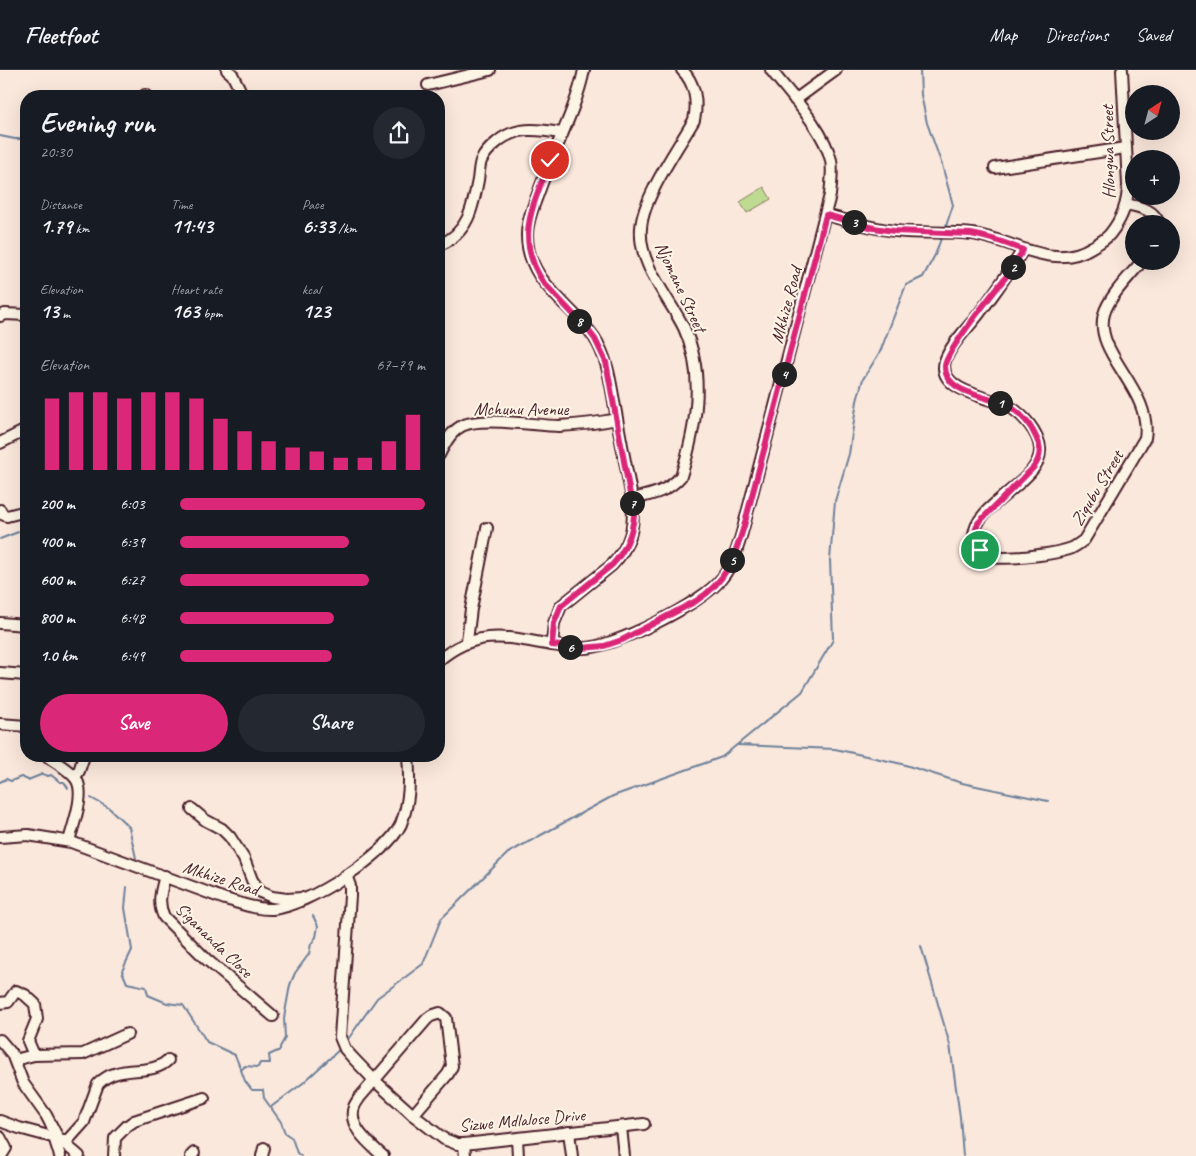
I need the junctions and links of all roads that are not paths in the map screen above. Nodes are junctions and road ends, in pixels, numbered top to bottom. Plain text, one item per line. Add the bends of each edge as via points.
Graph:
1 (227, 70) edge
2 (490, 70) edge
3 (584, 70) edge
4 (682, 70) edge
5 (772, 70) edge
6 (836, 70) edge
7 (1122, 70) edge
8 (478, 72) edge
9 (428, 85) dead end
10 (240, 90) edge
11 (795, 100) junction
12 (561, 133) junction
13 (1125, 148) joint
14 (995, 168) dead end
15 (1126, 205) edge
16 (1129, 205) edge
17 (826, 215) junction
18 (1153, 215) edge
19 (445, 242) edge
20 (1023, 250) junction
21 (1135, 270) edge
22 (20, 315) edge
23 (0, 316) edge
24 (617, 419) junction
25 (20, 433) edge
26 (0, 444) edge
27 (445, 446) edge
28 (632, 500) junction
29 (0, 510) edge
30 (20, 513) edge
31 (487, 528) dead end
32 (0, 622) edge
33 (20, 624) edge
34 (467, 641) junction
35 (552, 645) junction
36 (445, 655) edge
37 (0, 673) edge
38 (20, 675) edge
39 (0, 724) edge
40 (20, 726) edge
41 (55, 762) edge
42 (82, 762) edge
43 (408, 762) edge
44 (75, 778) junction
45 (192, 809) dead end
46 (0, 837) edge
47 (69, 841) junction
48 (346, 875) junction
49 (165, 876) junction
50 (309, 898) junction
51 (0, 1003) edge
52 (273, 1016) dead end
53 (127, 1034) dead end
54 (0, 1040) edge
55 (34, 1055) junction
56 (15, 1060) junction
57 (168, 1060) dead end
58 (374, 1080) junction
59 (204, 1098) dead end
60 (413, 1115) junction
61 (0, 1121) edge
62 (644, 1124) dead end
63 (621, 1127) junction
64 (569, 1132) junction
65 (0, 1137) edge
66 (56, 1138) junction
67 (517, 1139) junction
68 (464, 1144) junction
69 (1, 1156) edge
70 (60, 1156) edge
71 (79, 1156) edge
72 (114, 1156) edge
73 (383, 1156) edge
74 (466, 1156) edge
75 (518, 1156) edge
76 (572, 1156) edge
77 (624, 1156) edge

1 - 10 street
2 - 8 street
3 - 12 street
4 - 28 street, Njomane Street via 694,90 694,120 652,194 641,234 649,266 689,342 697,383 696,416 680,476 675,483
5 - 11 street, Mkhize Road
6 - 11 street
7 - 13 street, Hlongwa Street
8 - 9 street
11 - 17 street, Mkhize Road via 814,125 831,161
12 - 19 street via 520,131 511,133 491,147 481,161 473,207 464,225
12 - 24 street via 531,214 527,234 529,252 544,283 588,330 601,350
13 - 14 street
15 - 20 street, Hlongwa Street via 1106,238 1082,252 1062,257
16 - 18 street
17 - 20 street, Hlongwa Street via 884,230 982,236
17 - 35 street, Mkhize Road via 742,533 722,579 696,601 622,640 591,648
20 - 21 street, Ziqubu Street via 953,346 944,367 953,385 1004,404 1022,416 1040,446 1040,458 1033,468 982,517 975,529 977,547 998,558 1058,551 1072,548 1084,540 1145,438 1144,412 1106,340 1103,320 1110,302
22 - 23 street
24 - 27 street, Mchunu Avenue via 557,426 467,424 453,433
24 - 28 street
25 - 26 street
28 - 35 street via 634,520 628,544 620,558 561,606 554,623
29 - 30 street via 7,516
31 - 34 street
32 - 33 street
34 - 35 street, Mkhize Road via 502,637
34 - 36 street, Mkhize Road
37 - 38 street
39 - 40 street
41 - 44 street
42 - 44 street
43 - 48 street, Mkhize Road via 409,795 400,826 378,851
44 - 47 street via 80,792
45 - 50 street via 230,837 260,892 287,899
46 - 47 street, Mkhize Road via 28,835
47 - 49 street, Mkhize Road
48 - 50 street, Mkhize Road
48 - 58 street, Sizwe Mdlalose Drive via 350,896 340,1037 345,1050
49 - 50 street, Mkhize Road via 225,899 272,909
49 - 52 street, Sigananda Close via 160,894 164,917 246,998
51 - 55 street via 8,1002 16,991 35,1004 37,1020 28,1041
53 - 55 street via 83,1054
54 - 56 street
55 - 56 street
56 - 66 street via 23,1083 46,1115
57 - 66 street via 160,1067 124,1071 103,1080 98,1084 84,1122 67,1141
58 - 60 street, Sizwe Mdlalose Drive
58 - 60 street via 427,1019 434,1014 443,1014 452,1066
58 - 73 street via 360,1097 353,1114 357,1129
59 - 72 street via 134,1121 115,1138
60 - 68 street, Sizwe Mdlalose Drive via 444,1139
61 - 66 street
62 - 63 street, Sizwe Mdlalose Drive
63 - 64 street, Sizwe Mdlalose Drive
63 - 77 street
64 - 67 street, Sizwe Mdlalose Drive
64 - 76 street
65 - 69 street via 6,1148
66 - 70 street
66 - 71 street
67 - 68 street, Sizwe Mdlalose Drive
67 - 75 street
68 - 74 street

